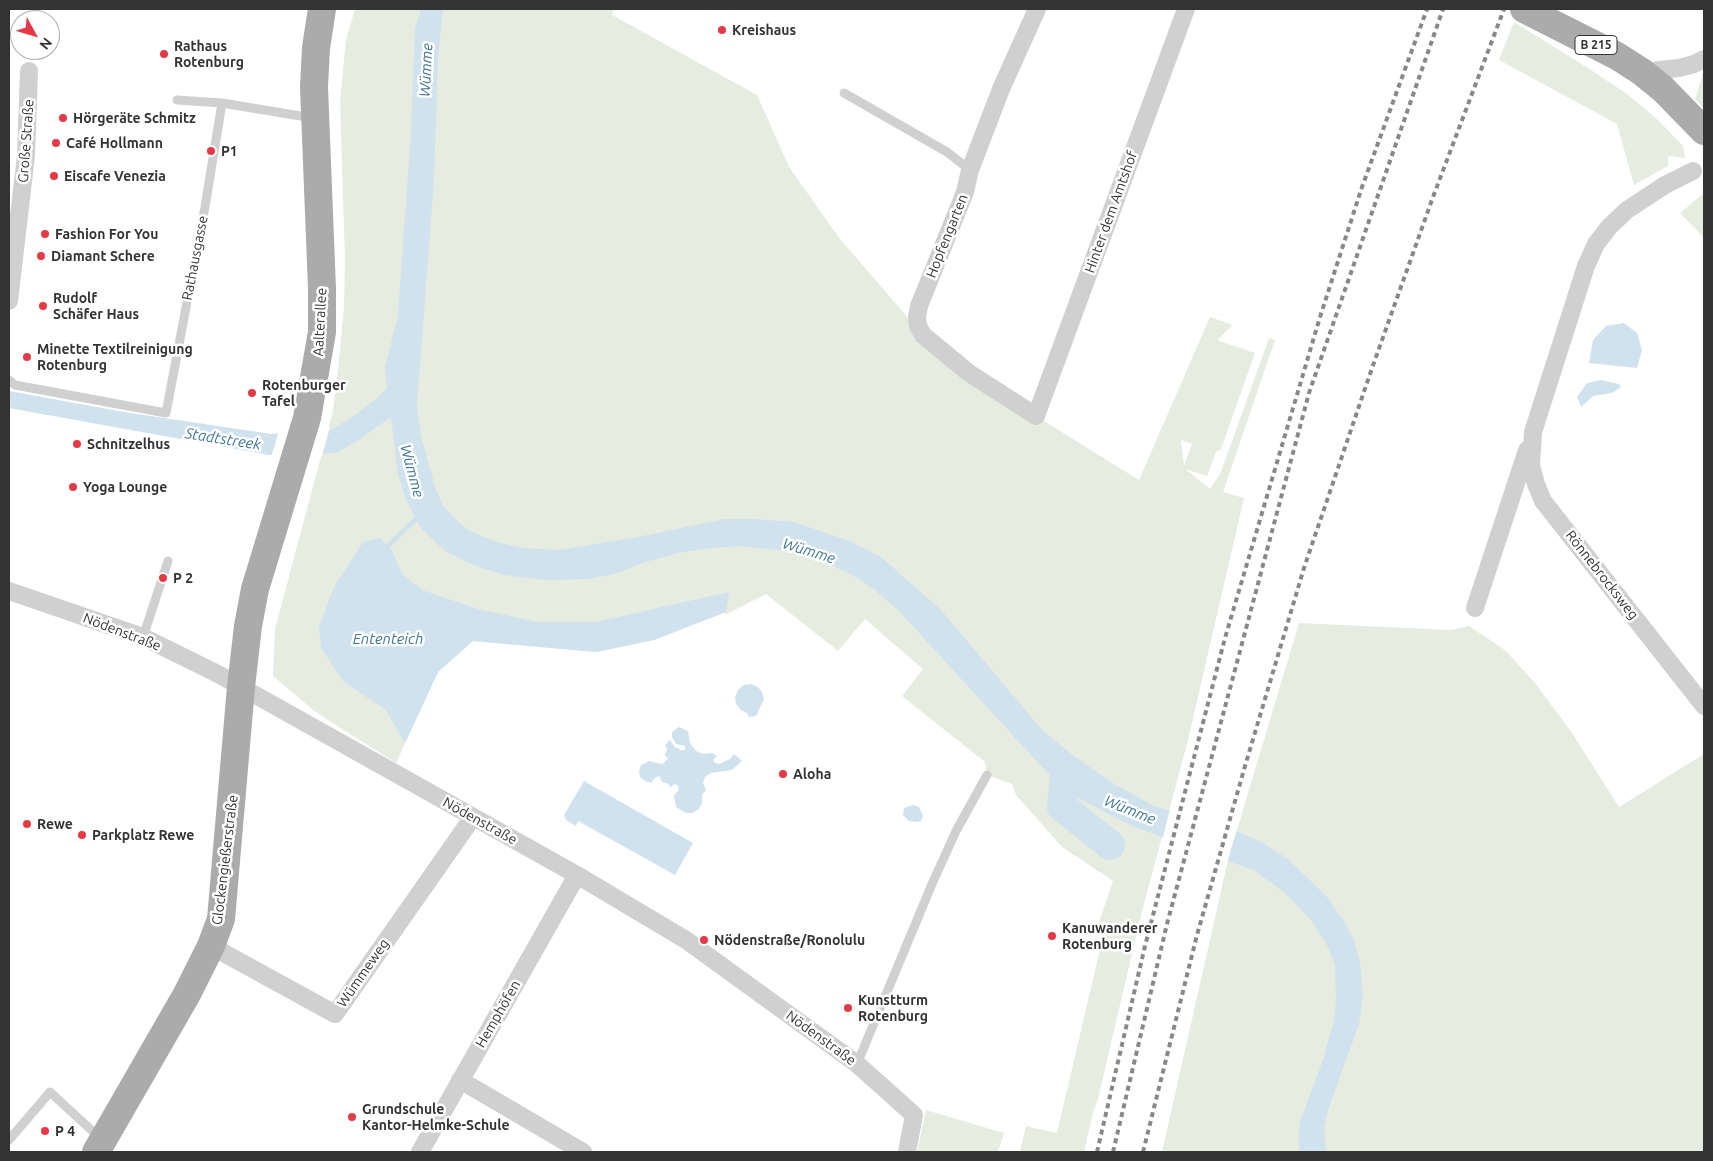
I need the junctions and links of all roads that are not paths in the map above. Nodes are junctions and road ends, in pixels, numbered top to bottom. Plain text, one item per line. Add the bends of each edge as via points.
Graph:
1 (322, 9) edge
2 (1037, 9) edge
3 (1186, 9) edge
4 (1524, 9) edge
5 (1704, 59) edge
6 (29, 71) dead end
7 (1642, 72) junction
8 (844, 93) dead end
9 (177, 100) dead end
10 (222, 103) junction
11 (316, 118) junction
12 (1704, 131) edge
13 (970, 170) junction
14 (1693, 171) dead end
15 (9, 301) edge
16 (9, 380) edge
17 (1036, 416) joint
18 (1533, 432) junction
19 (168, 561) dead end
20 (9, 591) edge
21 (1475, 608) dead end
22 (143, 637) junction
23 (241, 687) junction
24 (1704, 706) edge
25 (986, 775) dead end
26 (473, 817) junction
27 (576, 876) junction
28 (211, 946) junction
29 (857, 1064) junction
30 (457, 1087) junction
31 (9, 1140) edge
32 (99, 1146) edge
33 (420, 1152) edge
34 (583, 1152) edge
35 (907, 1152) edge

1 - 11 main road, Aalterallee via 316,48
2 - 13 street, Hopfengarten via 1001,88
3 - 17 street, Hinter dem Amtshof
4 - 7 main road, B 215
5 - 7 street via 1679,68
6 - 15 street, Große Straße via 26,156
7 - 12 main road, B 215
8 - 13 lane via 948,152
9 - 10 lane
10 - 11 lane
10 - 16 lane, Rathausgasse via 166,413 15,385
11 - 23 main road, Aalterallee via 322,332 307,418 255,589
13 - 17 street, Hopfengarten via 965,192 919,306 918,326 923,335 969,373
14 - 18 street, Rönnebrocksweg via 1664,185 1627,210 1596,244
18 - 21 street, Rönnebrocksweg
18 - 24 street, Rönnebrocksweg via 1531,466 1544,501
19 - 22 lane
20 - 22 street, Nödenstraße
22 - 23 street, Nödenstraße
23 - 26 street, Nödenstraße
23 - 28 main road, Glockengießerstraße via 221,919
25 - 29 lane via 936,876
26 - 27 street, Nödenstraße
26 - 28 street, Wümmeweg via 335,1014
27 - 29 street, Nödenstraße via 686,940
27 - 30 street, Hemphöfen
28 - 32 main road, Glockengießerstraße via 187,994
29 - 35 street, Nödenstraße via 914,1115
30 - 33 street, Hemphöfen
30 - 34 street
31 - 32 lane via 50,1092

